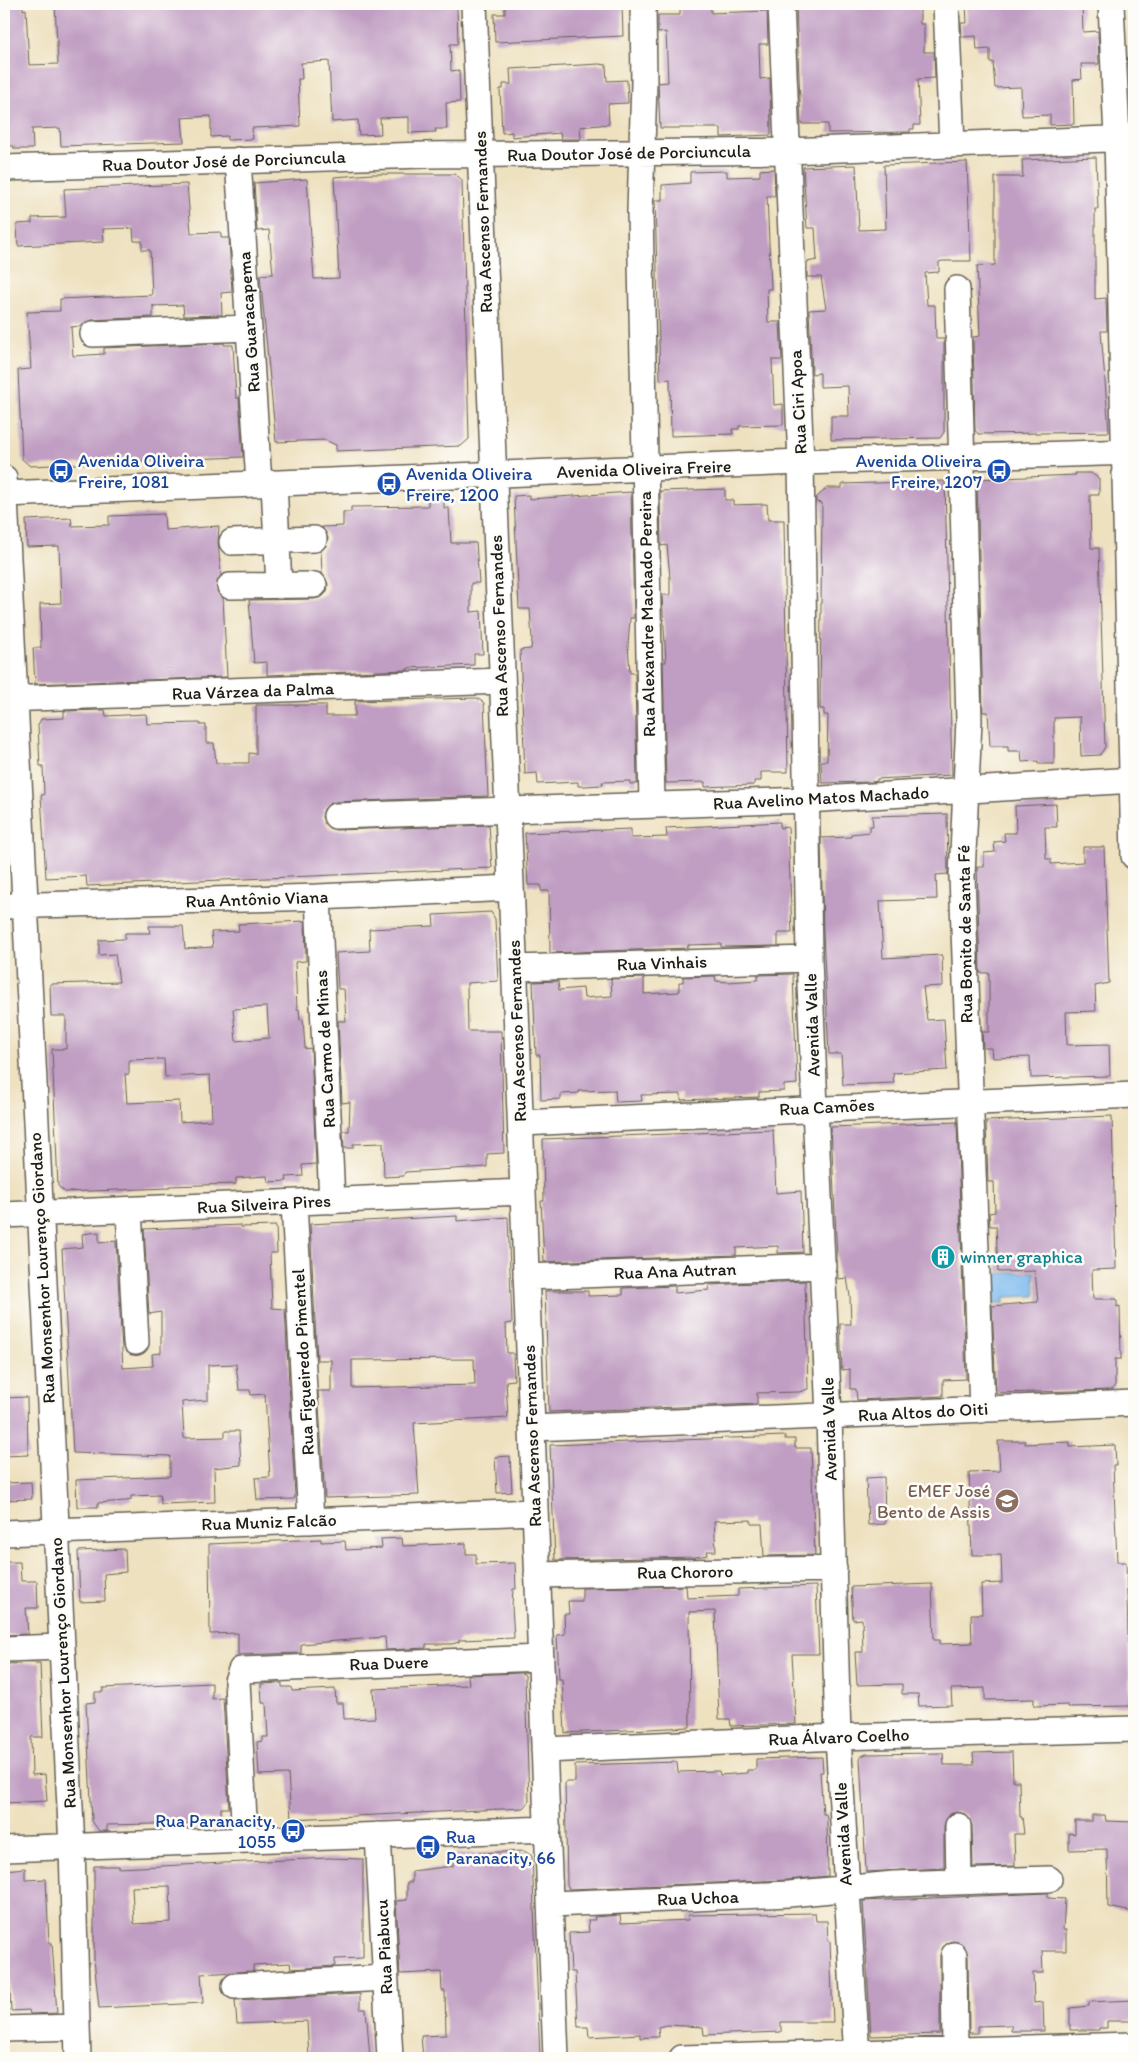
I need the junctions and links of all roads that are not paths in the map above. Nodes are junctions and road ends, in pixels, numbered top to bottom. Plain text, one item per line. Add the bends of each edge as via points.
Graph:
1 (474, 4) edge
2 (643, 4) edge
3 (781, 4) edge
4 (946, 4) edge
5 (1111, 4) edge
6 (1126, 138) edge
7 (952, 145) junction
8 (787, 151) junction
9 (641, 153) junction
10 (480, 154) junction
11 (238, 160) junction
12 (4, 168) edge
13 (957, 289) dead end
14 (249, 328) junction
15 (93, 334) dead end
16 (1129, 452) edge
17 (961, 458) junction
18 (801, 462) junction
19 (644, 469) junction
20 (493, 474) junction
21 (266, 483) junction
22 (4, 489) edge
23 (314, 539) dead end
24 (277, 540) junction
25 (232, 542) dead end
26 (314, 585) dead end
27 (230, 586) dead end
28 (279, 586) junction
29 (502, 681) junction
30 (10, 698) edge
31 (1133, 781) edge
32 (967, 791) junction
33 (806, 800) junction
34 (652, 806) junction
35 (508, 810) junction
36 (336, 816) dead end
37 (1134, 856) edge
38 (511, 888) junction
39 (318, 897) junction
40 (14, 905) edge
41 (809, 959) junction
42 (515, 968) junction
43 (1134, 1094) edge
44 (969, 1101) junction
45 (815, 1108) junction
46 (521, 1123) junction
47 (523, 1192) junction
48 (332, 1200) junction
49 (294, 1202) junction
50 (129, 1210) junction
51 (38, 1214) junction
52 (4, 1215) edge
53 (823, 1266) junction
54 (526, 1277) junction
55 (136, 1342) dead end
56 (1134, 1404) edge
57 (982, 1410) junction
58 (829, 1416) junction
59 (532, 1428) junction
60 (535, 1512) junction
61 (311, 1521) junction
62 (56, 1532) junction
63 (4, 1533) edge
64 (834, 1569) junction
65 (537, 1575) junction
66 (61, 1648) junction
67 (4, 1649) edge
68 (541, 1658) junction
69 (1134, 1729) edge
70 (838, 1737) junction
71 (544, 1750) junction
72 (958, 1826) dead end
73 (548, 1828) junction
74 (378, 1835) junction
75 (245, 1840) junction
76 (72, 1847) junction
77 (4, 1849) edge
78 (1050, 1879) dead end
79 (959, 1881) junction
80 (846, 1888) junction
81 (550, 1904) junction
82 (954, 1955) dead end
83 (385, 1978) junction
84 (235, 1986) dead end
85 (77, 2027) junction
86 (4, 2029) edge
87 (1134, 2045) edge
88 (956, 2050) junction
89 (857, 2056) edge
90 (78, 2058) edge
91 (390, 2058) edge
92 (556, 2058) edge
93 (682, 2058) edge
94 (737, 2058) edge

1 - 10 street, Rua Ascenso Fernandes
2 - 9 street, Rua Alexandre Machado Pereira
3 - 8 street, Rua Ciri Apoa
4 - 7 street
5 - 6 street
6 - 7 street, Rua Doutor José de Porciuncula
6 - 16 street
7 - 8 street, Rua Doutor José de Porciuncula
8 - 9 street, Rua Doutor José de Porciuncula
8 - 18 street, Rua Ciri Apoa
9 - 10 street, Rua Doutor José de Porciuncula
9 - 19 street, Rua Alexandre Machado Pereira
10 - 11 street, Rua Doutor José de Porciuncula
10 - 20 street, Rua Ascenso Fernandes
11 - 12 street, Rua Doutor José de Porciuncula
11 - 14 street, Rua Guaracapema
13 - 17 street, Rua Bonito de Santa Fé
14 - 15 street
14 - 21 street, Rua Guaracapema
16 - 17 street, Avenida Oliveira Freire
16 - 31 street
17 - 18 street, Avenida Oliveira Freire
17 - 32 street, Rua Bonito de Santa Fé via 969,720
18 - 19 street, Avenida Oliveira Freire
18 - 33 street, Rua Ciri Apoa
19 - 20 street, Avenida Oliveira Freire
19 - 34 street, Rua Alexandre Machado Pereira
20 - 21 street, Avenida Oliveira Freire
20 - 29 street, Rua Ascenso Fernandes
21 - 22 street, Avenida Oliveira Freire
21 - 24 street, Rua Guaracapema
22 - 30 street, Rua Monsenhor Lourenço Giordano
23 - 24 street
24 - 25 street
24 - 28 street, Rua Guaracapema
26 - 28 street
27 - 28 street
29 - 30 street, Rua Várzea da Palma
29 - 35 street, Rua Ascenso Fernandes
30 - 40 street, Rua Monsenhor Lourenço Giordano
31 - 32 street, Rua Avelino Matos Machado
31 - 37 street
32 - 33 street, Rua Avelino Matos Machado
32 - 44 street, Rua Bonito de Santa Fé via 962,876
33 - 34 street, Rua Avelino Matos Machado
33 - 41 street, Avenida Valle
34 - 35 street, Rua Avelino Matos Machado
35 - 36 street, Rua Avelino Matos Machado
35 - 38 street, Rua Ascenso Fernandes
38 - 39 street, Rua Antônio Viana
38 - 42 street, Rua Ascenso Fernandes
39 - 40 street, Rua Antônio Viana
39 - 48 street, Rua Carmo de Minas
40 - 51 street, Rua Monsenhor Lourenço Giordano
41 - 42 street, Rua Vinhais
41 - 45 street, Avenida Valle
42 - 46 street, Rua Ascenso Fernandes
43 - 44 street, Rua Camões
44 - 45 street, Rua Camões
44 - 57 street, Rua Bonito de Santa Fé
45 - 46 street, Rua Camões
45 - 53 street, Avenida Valle
46 - 47 street, Rua Ascenso Fernandes
47 - 48 street, Rua Silveira Pires
47 - 54 street, Rua Ascenso Fernandes
48 - 49 street, Rua Silveira Pires
49 - 50 street, Rua Silveira Pires
49 - 61 street, Rua Figueiredo Pimentel
50 - 51 street, Rua Silveira Pires
50 - 55 street
51 - 52 street, Rua Silveira Pires
51 - 62 street, Rua Monsenhor Lourenço Giordano
53 - 54 street, Rua Ana Autran
53 - 58 street, Avenida Valle
54 - 59 street, Rua Ascenso Fernandes
56 - 57 street, Rua Altos do Oiti
57 - 58 street, Rua Altos do Oiti
58 - 59 street, Rua Altos do Oiti
58 - 64 street, Avenida Valle
59 - 60 street, Rua Ascenso Fernandes
60 - 61 street, Rua Muniz Falcão
60 - 65 street, Rua Ascenso Fernandes
61 - 62 street, Rua Muniz Falcão
62 - 63 street, Rua Muniz Falcão
62 - 66 street, Rua Monsenhor Lourenço Giordano
64 - 65 street, Rua Chororo
64 - 70 street, Avenida Valle
65 - 68 street, Rua Ascenso Fernandes
66 - 67 street
66 - 76 street, Rua Monsenhor Lourenço Giordano
68 - 71 street, Rua Ascenso Fernandes
68 - 75 street, Rua Duere via 243,1668 237,1681
69 - 70 street, Rua Álvaro Coelho
70 - 71 street, Rua Álvaro Coelho
70 - 80 street, Avenida Valle
71 - 73 street, Rua Ascenso Fernandes
72 - 79 street
73 - 74 street
73 - 81 street, Rua Ascenso Fernandes
74 - 75 street
74 - 83 street, Rua Piabucu
75 - 76 street
76 - 77 street
76 - 85 street, Rua Monsenhor Lourenço Giordano
78 - 79 street, Rua Uchoa
79 - 80 street, Rua Uchoa
80 - 81 street, Rua Uchoa via 789,1894
80 - 89 street, Avenida Valle
81 - 92 street, Rua Ascenso Fernandes
82 - 88 street
83 - 84 street
83 - 91 street, Rua Piabucu
85 - 86 street
85 - 90 street, Rua Monsenhor Lourenço Giordano
87 - 88 street
88 - 89 street
89 - 94 street
93 - 94 street

